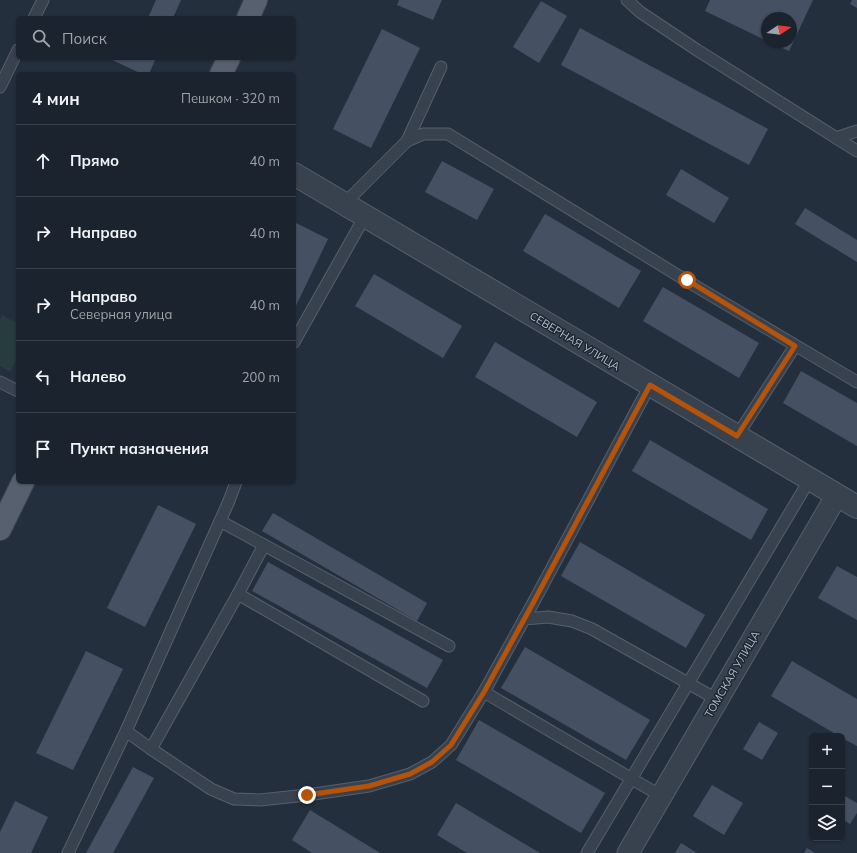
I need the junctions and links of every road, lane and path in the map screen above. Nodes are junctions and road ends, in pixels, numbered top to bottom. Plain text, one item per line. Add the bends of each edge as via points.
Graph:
1 (43, 0) edge
2 (256, 0) edge
3 (627, 0) edge
4 (35, 16) edge
5 (249, 16) edge
6 (16, 54) edge
7 (228, 60) edge
8 (441, 67) dead end
9 (222, 72) edge
10 (0, 86) edge
11 (857, 131) edge
12 (836, 138) junction
13 (407, 141) junction
14 (857, 151) edge
15 (296, 175) edge
16 (344, 204) junction
17 (365, 216) junction
18 (296, 338) edge
19 (795, 346) junction
20 (0, 382) edge
21 (857, 382) edge
22 (650, 385) junction
23 (16, 390) edge
24 (737, 436) junction
25 (810, 479) junction
26 (22, 484) edge
27 (235, 484) edge
28 (837, 495) junction
29 (857, 507) edge
30 (220, 521) junction
31 (0, 529) edge
32 (264, 546) junction
33 (238, 594) junction
34 (524, 619) junction
35 (448, 646) dead end
36 (688, 683) junction
37 (484, 692) junction
38 (718, 700) junction
39 (424, 701) dead end
40 (126, 731) junction
41 (151, 749) junction
42 (632, 778) junction
43 (661, 796) junction
44 (68, 853) edge
45 (587, 853) edge
46 (628, 853) edge

1 - 4 lane
2 - 5 main road
3 - 12 lane via 640,12 697,50
6 - 10 lane
7 - 9 main road
8 - 13 lane
11 - 12 lane
12 - 14 lane
13 - 16 lane
13 - 19 lane via 423,134 448,134
15 - 16 street, СЕВЕРНАЯ УЛИЦА
16 - 17 street, СЕВЕРНАЯ УЛИЦА
17 - 18 lane
17 - 22 street, СЕВЕРНАЯ УЛИЦА
19 - 21 lane
19 - 24 lane
20 - 23 lane
22 - 24 street, СЕВЕРНАЯ УЛИЦА
22 - 34 lane
24 - 25 street, СЕВЕРНАЯ УЛИЦА
25 - 28 street, СЕВЕРНАЯ УЛИЦА
25 - 36 lane
26 - 31 main road
27 - 30 lane
28 - 29 street, СЕВЕРНАЯ УЛИЦА
28 - 38 street, ТОМСКАЯ УЛИЦА
30 - 32 lane
30 - 40 lane
32 - 33 lane
32 - 35 lane
33 - 39 lane
33 - 41 lane
34 - 36 lane via 548,617 586,626
34 - 37 lane
36 - 38 lane
36 - 42 lane
37 - 41 lane via 451,745 432,762 410,774 369,786 260,800 234,799 211,789
37 - 42 lane
38 - 43 street, ТОМСКАЯ УЛИЦА
40 - 41 lane
40 - 44 lane
42 - 43 lane
42 - 45 lane
43 - 46 street, ТОМСКАЯ УЛИЦА

